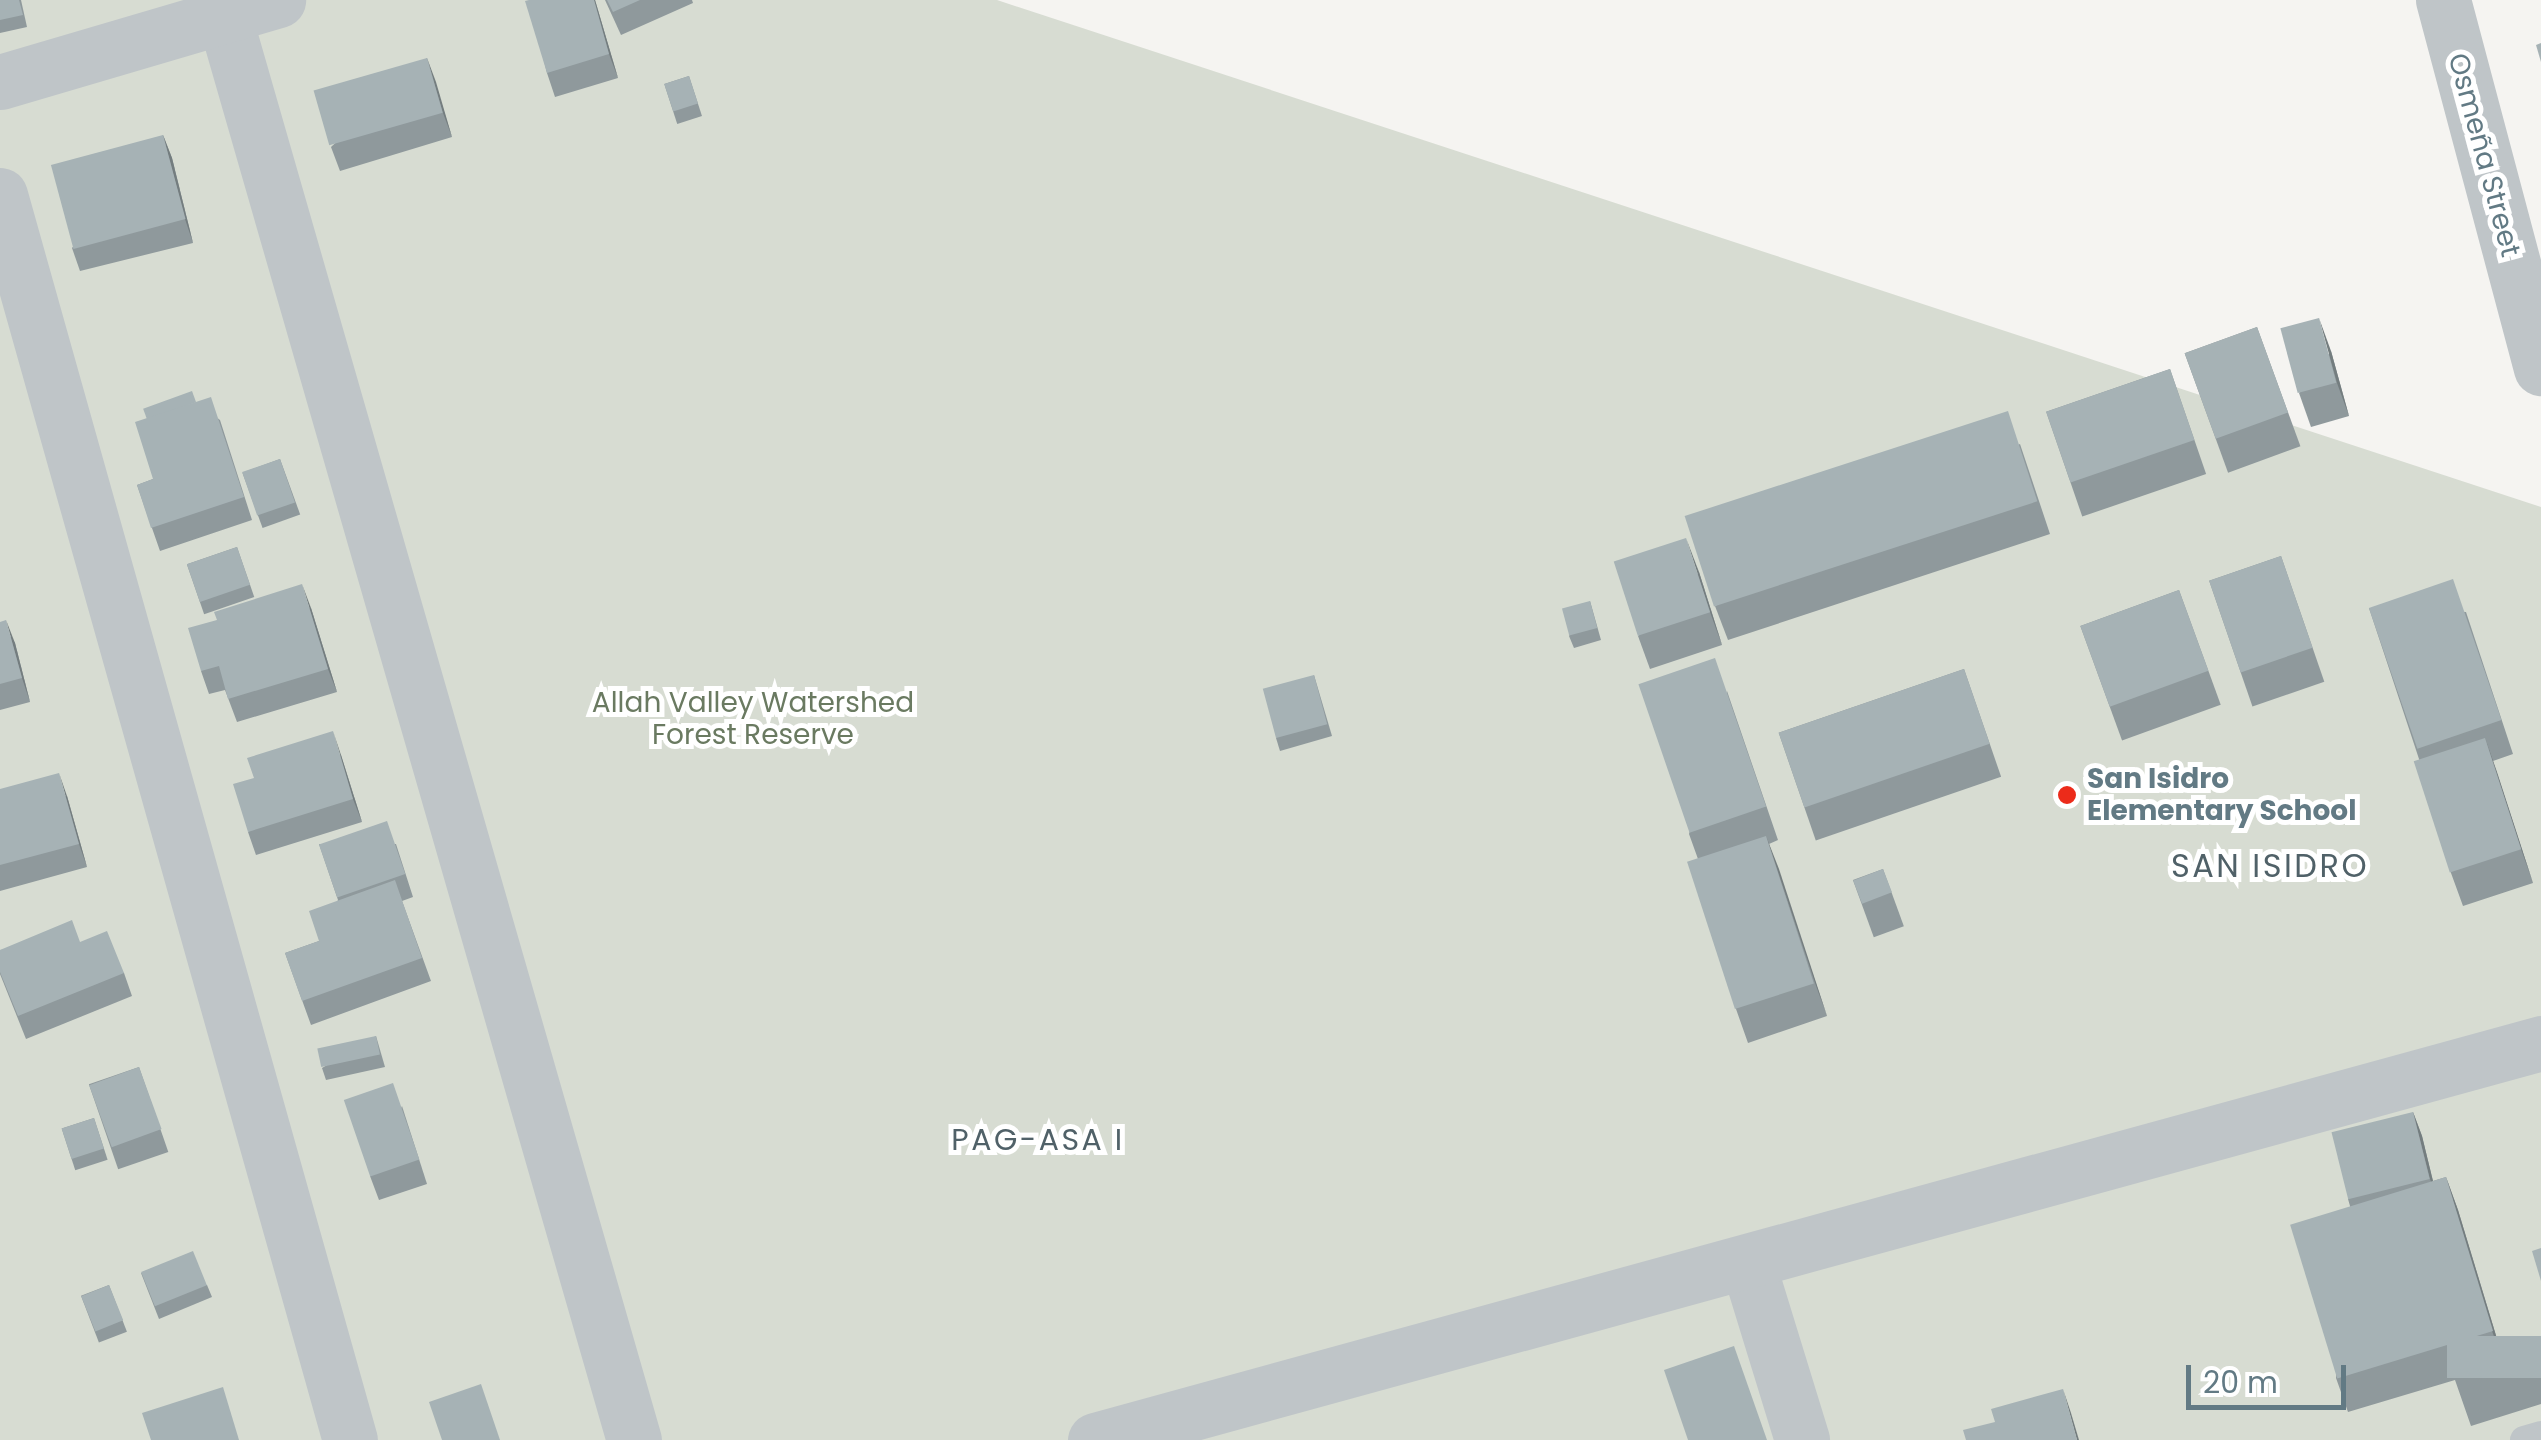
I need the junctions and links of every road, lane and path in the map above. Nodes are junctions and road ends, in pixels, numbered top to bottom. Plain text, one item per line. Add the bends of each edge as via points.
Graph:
1 (278, 0) edge
2 (2443, 0) edge
3 (224, 16) junction
4 (0, 82) edge
5 (0, 196) edge
6 (2541, 368) edge
7 (2541, 1042) edge
8 (1748, 1264) junction
9 (2541, 1435) edge
10 (350, 1440) edge
11 (634, 1440) edge
12 (1095, 1440) edge
13 (1802, 1440) edge
14 (2524, 1440) edge

1 - 3 street
2 - 6 street, Osmeña Street
3 - 4 street
3 - 11 street
5 - 10 street
7 - 8 street
8 - 12 street
8 - 13 street
9 - 14 lane

